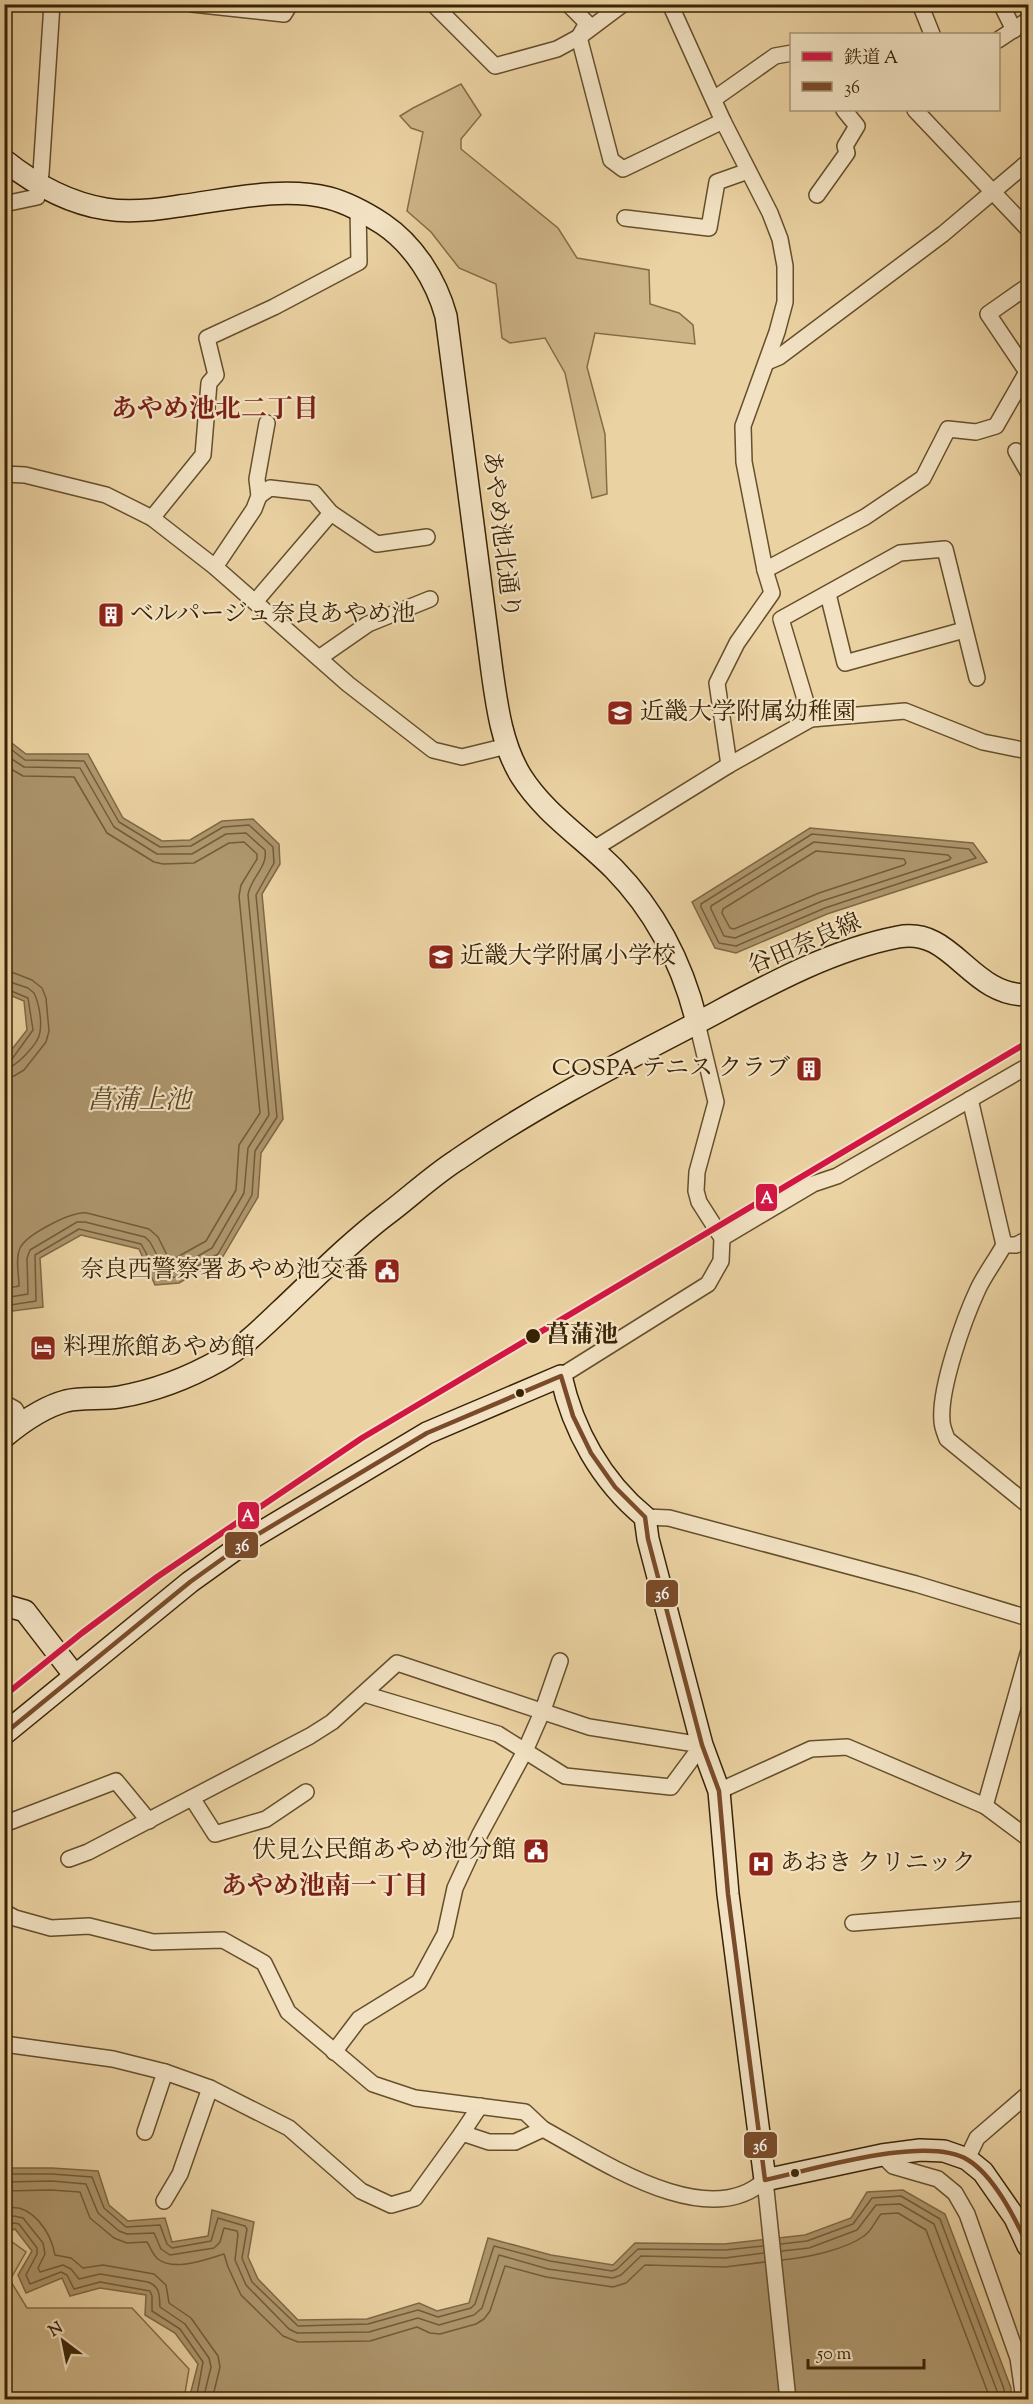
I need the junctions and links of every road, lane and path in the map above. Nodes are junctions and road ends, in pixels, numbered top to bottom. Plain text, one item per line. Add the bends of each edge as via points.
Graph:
1 (52, 4) edge
2 (192, 4) edge
3 (290, 4) edge
4 (433, 4) edge
5 (568, 4) edge
6 (623, 4) edge
7 (670, 4) edge
8 (920, 4) edge
9 (1001, 4) edge
10 (1029, 20) edge
11 (1014, 30) junction
12 (932, 33) edge
13 (579, 37) junction
14 (1000, 39) edge
15 (790, 53) edge
16 (714, 99) junction
17 (845, 111) edge
18 (916, 111) edge
19 (723, 121) junction
20 (4, 160) edge
21 (1029, 162) edge
22 (748, 171) junction
23 (39, 185) junction
24 (991, 192) junction
25 (817, 195) dead end
26 (4, 204) edge
27 (358, 208) junction
28 (625, 218) dead end
29 (1029, 229) edge
30 (1029, 286) edge
31 (767, 362) junction
32 (1028, 372) edge
33 (267, 423) dead end
34 (1016, 451) dead end
35 (1029, 472) edge
36 (4, 474) edge
37 (259, 496) junction
38 (331, 513) junction
39 (152, 518) junction
40 (427, 537) dead end
41 (215, 567) junction
42 (765, 570) junction
43 (828, 594) junction
44 (430, 599) dead end
45 (255, 602) junction
46 (964, 630) junction
47 (319, 658) junction
48 (977, 678) dead end
49 (812, 718) junction
50 (507, 746) junction
51 (1029, 751) edge
52 (729, 765) junction
53 (592, 850) junction
54 (1029, 995) edge
55 (697, 1023) junction
56 (1029, 1066) edge
57 (970, 1099) junction
58 (722, 1238) junction
59 (1029, 1239) edge
60 (1004, 1245) junction
61 (561, 1376) junction
62 (4, 1403) edge
63 (23, 1423) junction
64 (4, 1437) edge
65 (1029, 1505) edge
66 (645, 1517) junction
67 (4, 1605) edge
68 (29, 1615) junction
69 (4, 1617) edge
70 (1029, 1618) edge
71 (1029, 1654) edge
72 (560, 1662) dead end
73 (75, 1676) junction
74 (364, 1694) junction
75 (543, 1710) junction
76 (4, 1734) edge
77 (702, 1744) junction
78 (525, 1750) junction
79 (719, 1791) junction
80 (306, 1792) dead end
81 (192, 1798) junction
82 (985, 1806) junction
83 (149, 1821) junction
84 (4, 1824) edge
85 (1029, 1838) edge
86 (69, 1859) dead end
87 (1029, 1909) edge
88 (4, 1912) edge
89 (853, 1923) dead end
90 (4, 2044) edge
91 (334, 2052) junction
92 (165, 2072) junction
93 (210, 2088) junction
94 (1029, 2094) edge
95 (480, 2106) junction
96 (543, 2129) junction
97 (145, 2132) dead end
98 (462, 2133) junction
99 (882, 2156) junction
100 (967, 2159) junction
101 (765, 2180) junction
102 (164, 2202) dead end
103 (1029, 2246) edge
104 (789, 2400) edge
105 (1024, 2400) edge

1 - 23 street
2 - 3 street via 284,14
4 - 13 street via 495,66 557,49
5 - 13 street via 587,23
6 - 13 street
7 - 16 street
8 - 12 street
9 - 11 street
10 - 11 street
11 - 14 street
13 - 19 street via 611,160 623,169
15 - 16 street via 775,56
16 - 19 street
17 - 25 street via 856,126 845,146 847,153
18 - 24 street
19 - 22 street
20 - 23 street, あやめ池北通り
21 - 24 street
22 - 28 street via 717,182 709,228
22 - 31 street via 770,213 785,266 785,302
23 - 26 street via 37,196
23 - 27 street, あやめ池北通り via 64,197 108,209 150,210 301,194
24 - 29 street
24 - 31 street via 943,234 779,357
27 - 39 street via 359,262 207,338 216,375 209,383 203,455
27 - 50 street, あやめ池北通り via 409,247 440,294 492,671
30 - 32 street via 988,314
31 - 42 street via 743,426 744,462
32 - 42 street via 996,426 976,432 948,429 923,478 865,517
33 - 37 street via 257,479
34 - 35 street
36 - 39 street via 25,475 106,495
37 - 38 street via 270,488 314,493
37 - 41 street
38 - 40 street via 377,544
38 - 45 street
39 - 41 street
41 - 45 street
42 - 52 street via 772,593 737,643 717,683
43 - 46 street via 845,663
43 - 46 street via 900,553 945,549
43 - 49 street via 781,619
44 - 47 street via 368,624
45 - 47 street
46 - 48 street
47 - 50 street via 433,750 462,757
49 - 51 street via 905,711 983,742
49 - 52 street
50 - 53 street, あやめ池北通り via 520,774 539,800
52 - 53 street
53 - 55 street, あやめ池北通り via 639,898 663,936 689,990
54 - 55 street, 谷田奈良線 via 1011,995 994,988 946,948 930,940 901,936 836,955
55 - 58 street, あやめ池北通り via 716,1102 697,1172 696,1191
55 - 63 street, 谷田奈良線 via 551,1101 455,1161 385,1215 264,1327 222,1359 175,1381 120,1397 66,1401
56 - 57 street
57 - 58 street
57 - 60 street
58 - 61 street via 721,1261 708,1284
59 - 60 street
60 - 65 street via 979,1288 954,1355 944,1389 942,1423 947,1439
61 - 66 street via 568,1406 591,1456 629,1504
61 - 73 street via 426,1433 306,1504 190,1582
62 - 63 street via 15,1409
63 - 64 street, 谷田奈良線
66 - 70 street via 669,1518
66 - 77 street
67 - 68 street
68 - 69 street
68 - 73 street
71 - 82 street
72 - 75 street
73 - 76 street
74 - 75 street via 397,1663
74 - 78 street via 498,1734
74 - 81 street via 310,1736
75 - 77 street via 589,1727
75 - 78 street
77 - 78 street via 670,1787 565,1776
77 - 79 street
78 - 91 street via 455,1888 445,1934 419,1982 359,2019
79 - 82 street via 811,1749 847,1747
79 - 101 street via 728,1894
80 - 81 street via 266,1819 215,1834
81 - 83 street
82 - 85 street
83 - 84 street via 116,1781
83 - 86 street
87 - 89 street
88 - 91 street via 51,1928 89,1926 153,1942 222,1940 264,1963 288,2012
90 - 92 street via 113,2059
91 - 95 street via 373,2084 415,2098
92 - 93 street
92 - 97 street
93 - 98 street via 289,2128 361,2191 391,2205 415,2199
93 - 102 street via 180,2174
94 - 100 street via 977,2138
95 - 96 street via 525,2112
95 - 98 street
96 - 98 street via 515,2142 489,2142
96 - 101 street via 655,2188 690,2198 723,2198 753,2191
99 - 100 street via 920,2150 944,2151
99 - 101 street
99 - 105 street via 893,2166 938,2179 955,2193 967,2214 1018,2358
100 - 103 street via 999,2193
101 - 104 street

